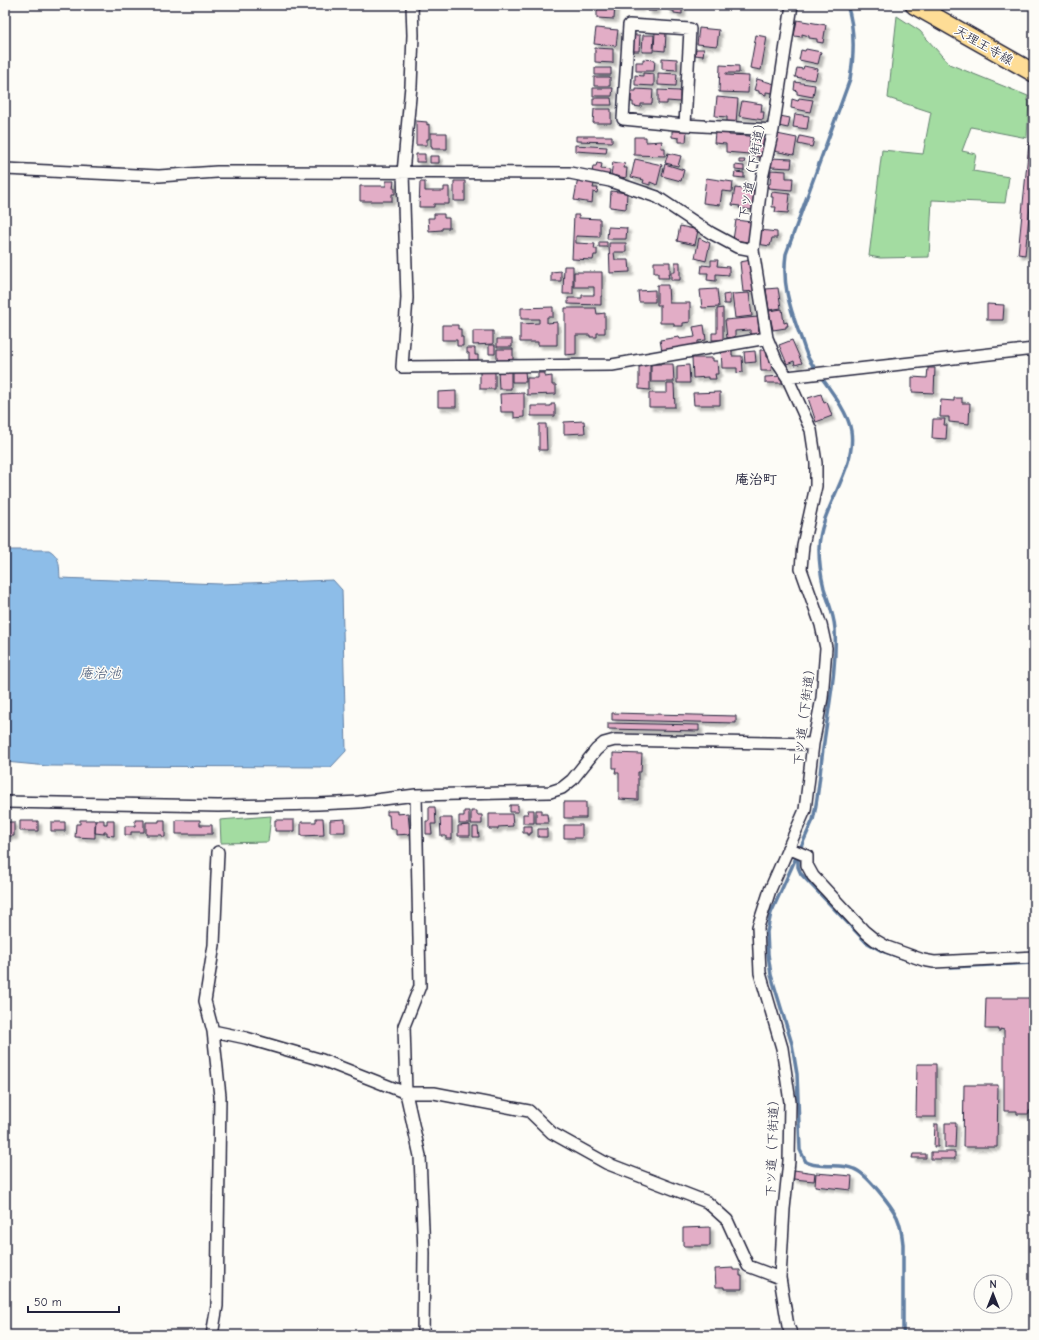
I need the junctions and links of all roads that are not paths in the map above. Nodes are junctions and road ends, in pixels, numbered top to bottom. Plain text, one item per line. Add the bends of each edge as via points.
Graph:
1 (412, 5) edge
2 (792, 5) edge
3 (914, 5) edge
4 (1034, 73) edge
5 (685, 125) junction
6 (773, 130) junction
7 (5, 169) edge
8 (403, 173) junction
9 (753, 250) junction
10 (766, 338) junction
11 (1034, 349) edge
12 (787, 376) junction
13 (813, 744) junction
14 (416, 795) junction
15 (5, 802) edge
16 (788, 848) junction
17 (218, 852) dead end
18 (1034, 957) edge
19 (213, 1031) junction
20 (406, 1093) junction
21 (780, 1278) junction
22 (212, 1335) edge
23 (423, 1335) edge
24 (792, 1335) edge

1 - 8 street via 411,86
2 - 6 street, 下ツ道（下街道）
3 - 4 main road, 天理王寺線
5 - 5 street via 622,119 629,25 690,29
5 - 6 street
6 - 9 street, 下ツ道（下街道） via 762,178
7 - 8 street via 159,176 217,172
8 - 9 street via 570,173 610,181 657,197 711,233 737,247
8 - 10 street via 407,298 402,367 612,365
9 - 10 street, 下ツ道（下街道）
10 - 12 street, 下ツ道（下街道） via 776,362
11 - 12 street
12 - 13 street, 下ツ道（下街道） via 811,430 816,463 816,486 803,545 801,569 821,625 826,648 822,698
13 - 14 street via 614,740 604,743 596,750 572,780 562,788 550,792
13 - 16 street, 下ツ道（下街道） via 805,810
14 - 15 street via 360,802 218,806
14 - 20 street via 420,986 404,1026
16 - 18 street via 807,856 807,865 813,876 864,931 887,947 934,962
16 - 21 street, 下ツ道（下街道） via 758,927 760,973 782,1048 790,1102 789,1161
17 - 19 street via 214,946 205,1001
19 - 20 street via 322,1060
19 - 22 street via 220,1096 217,1306
20 - 21 street via 434,1093 529,1111 552,1133 606,1163 707,1202 727,1220 748,1266
20 - 23 street via 420,1156 424,1253
21 - 24 street, 下ツ道（下街道） via 788,1326

